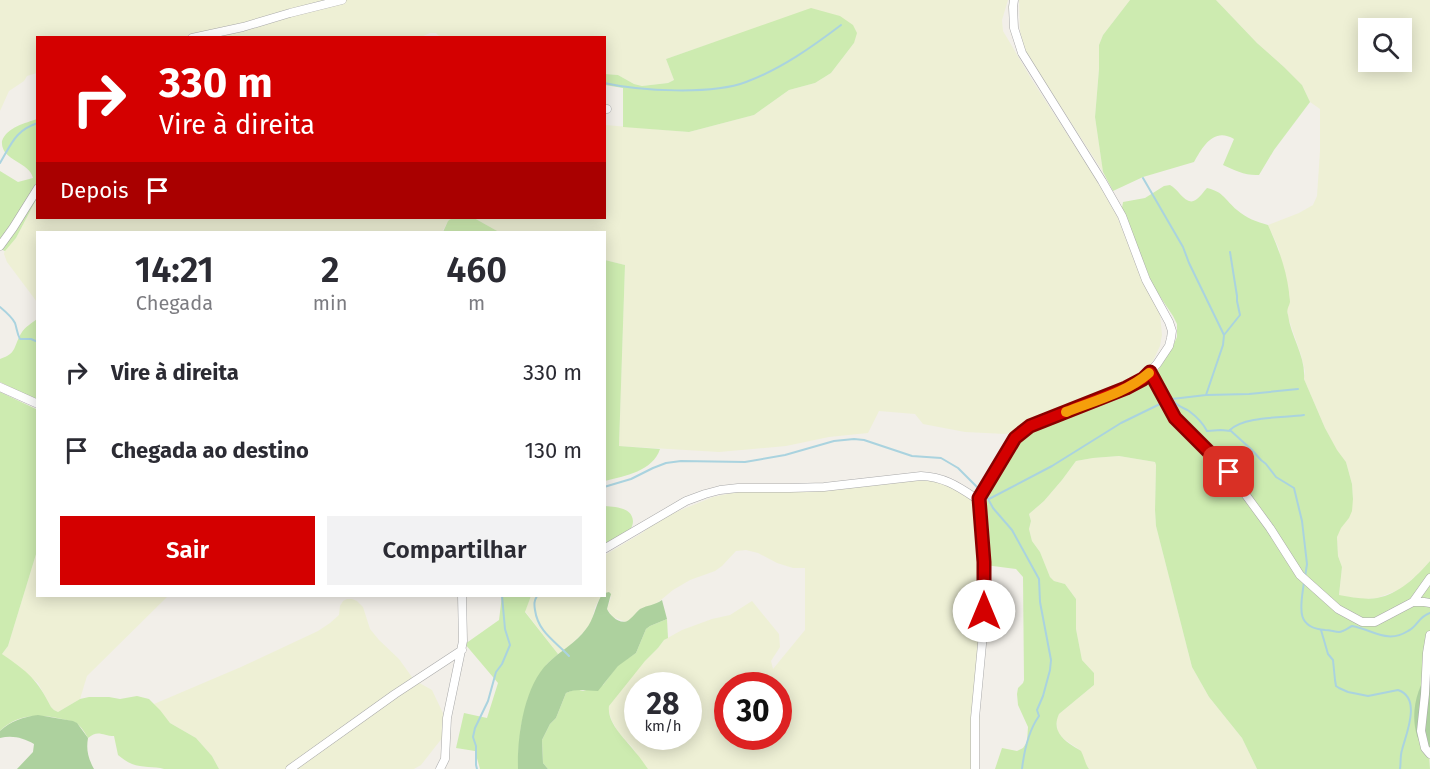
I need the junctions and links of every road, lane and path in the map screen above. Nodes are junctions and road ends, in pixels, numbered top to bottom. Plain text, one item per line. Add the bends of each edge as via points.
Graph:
1 (342, 0) edge
2 (1014, 0) edge
3 (201, 36) edge
4 (36, 191) edge
5 (0, 246) edge
6 (1150, 372) junction
7 (0, 387) edge
8 (36, 403) edge
9 (979, 498) junction
10 (606, 548) edge
11 (1430, 578) edge
12 (462, 597) edge
13 (1413, 602) junction
14 (1430, 603) edge
15 (1430, 635) edge
16 (462, 650) junction
17 (1430, 754) edge
18 (290, 769) edge
19 (440, 769) edge
20 (975, 769) edge

1 - 3 street
2 - 6 street via 1014,28 1022,53 1122,216 1146,280 1171,326 1169,346
4 - 5 street
6 - 9 street via 1126,388 1024,430 1011,444
6 - 13 street via 1175,418 1229,472 1300,575 1338,609 1366,623
7 - 8 street
9 - 10 street via 948,481 921,476 824,487 720,490 686,501
9 - 20 street via 984,607
11 - 13 street
12 - 16 street
13 - 14 street
15 - 17 street via 1420,731
16 - 18 street
16 - 19 street via 447,718 445,759

